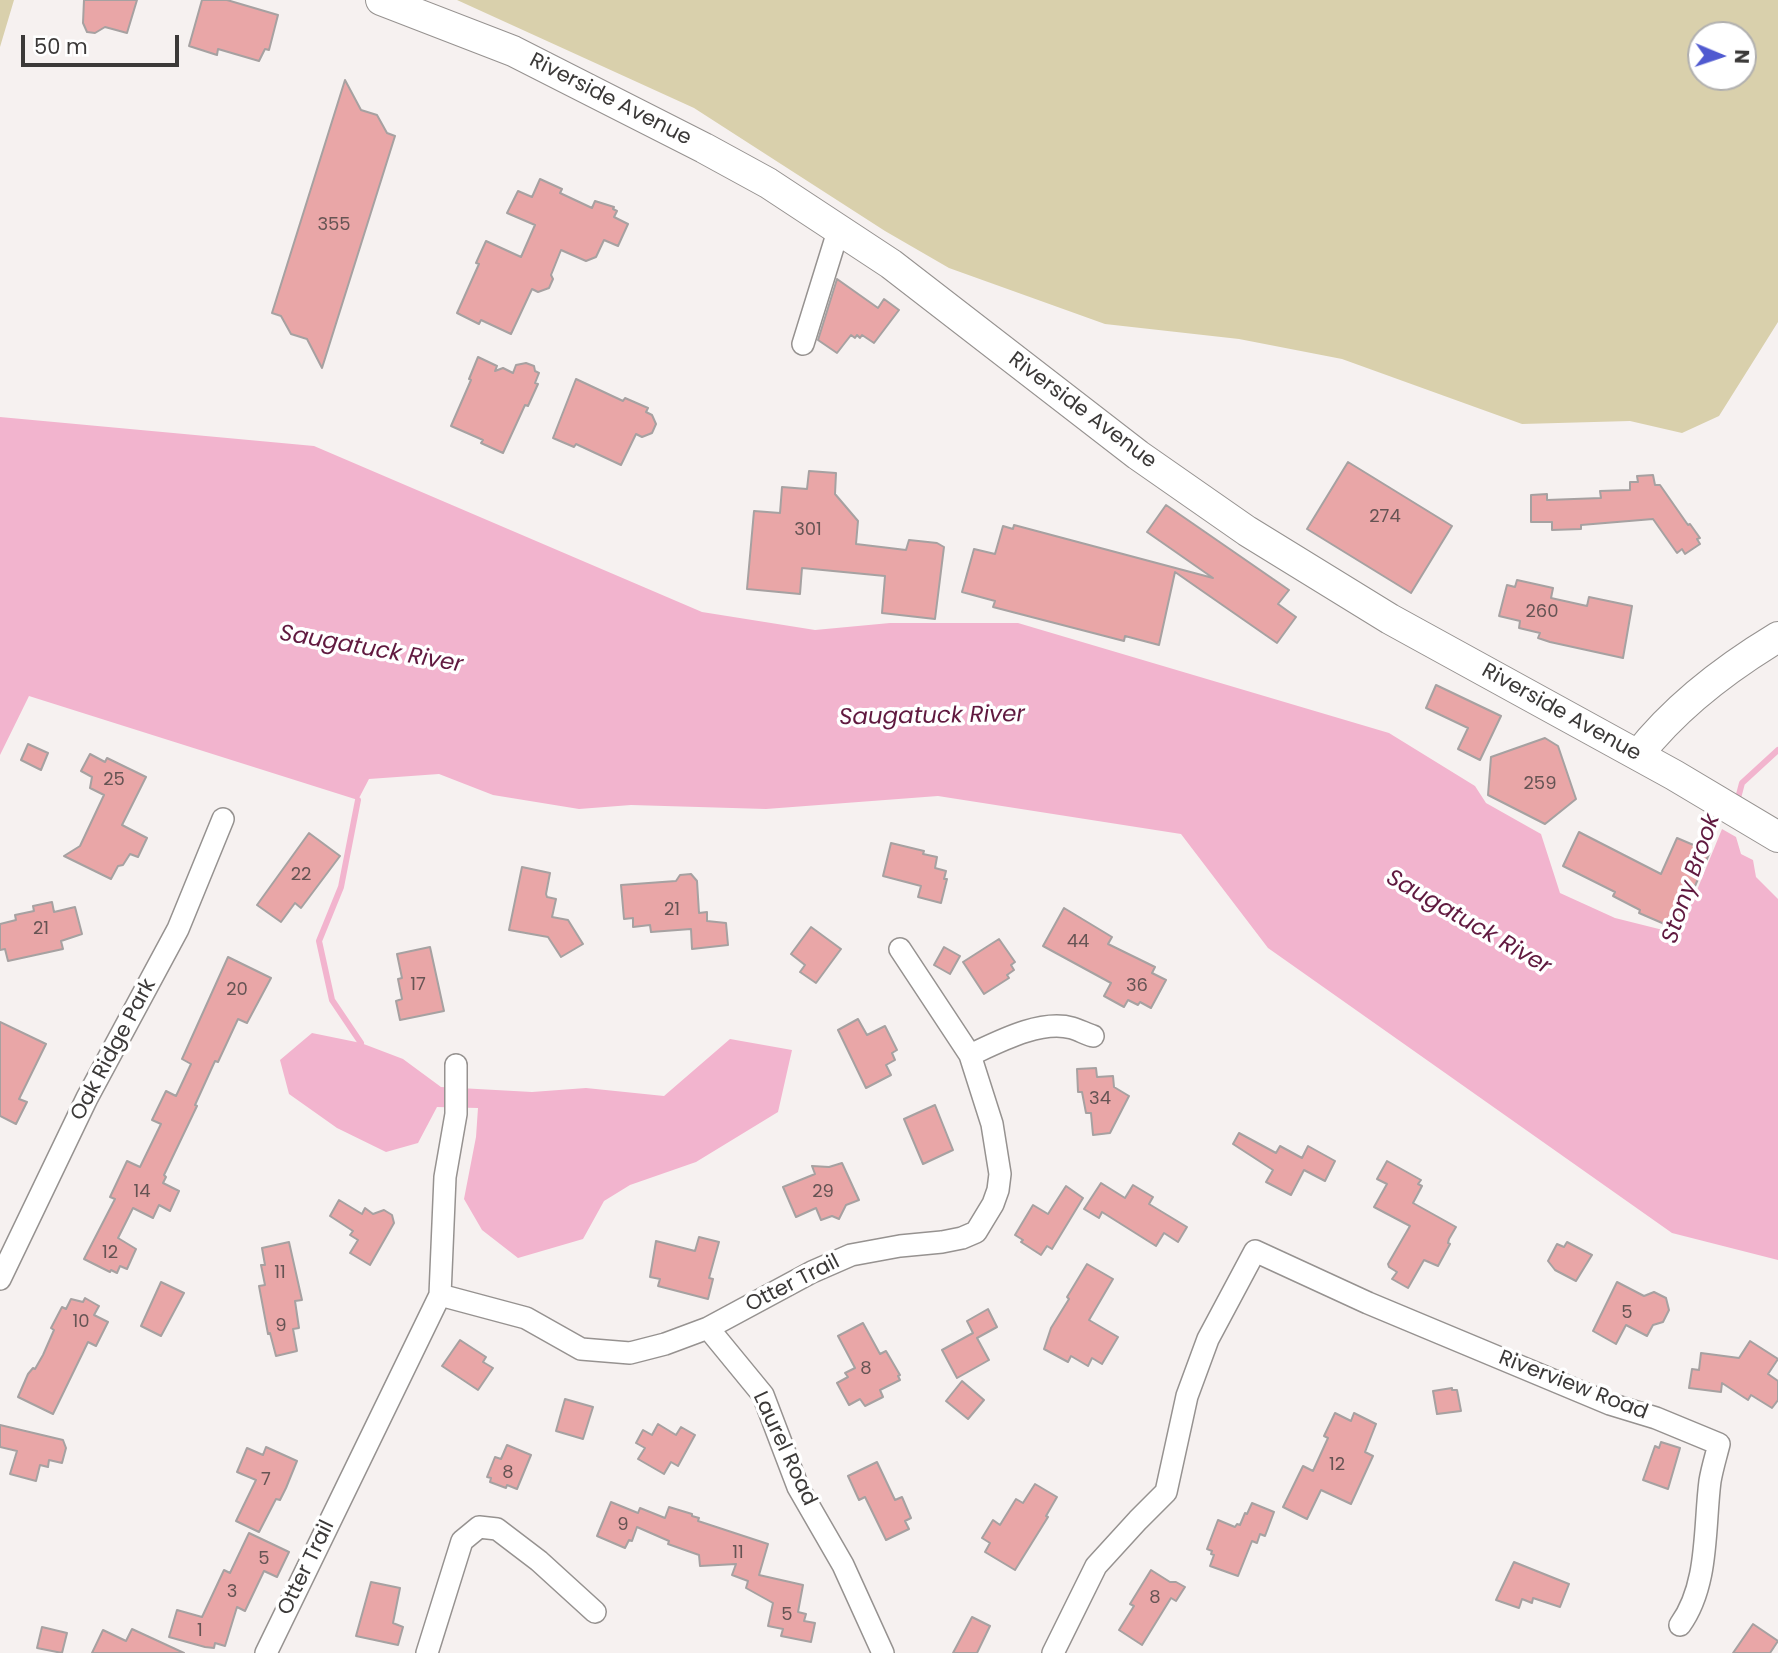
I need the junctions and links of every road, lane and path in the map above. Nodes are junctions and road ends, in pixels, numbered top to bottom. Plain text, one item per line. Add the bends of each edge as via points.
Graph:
1 (382, 0) edge
2 (839, 228) junction
3 (803, 344) dead end
4 (1778, 637) edge
5 (1638, 755) junction
6 (223, 819) dead end
7 (1778, 837) edge
8 (900, 949) dead end
9 (1093, 1037) dead end
10 (970, 1055) junction
11 (456, 1069) dead end
12 (0, 1279) edge
13 (440, 1295) junction
14 (708, 1328) junction
15 (595, 1612) dead end
16 (1681, 1625) dead end
17 (266, 1653) edge
18 (427, 1653) edge
19 (883, 1653) edge
20 (1053, 1653) edge

1 - 2 main road, Riverside Avenue via 513,51 728,160
2 - 3 street
2 - 5 main road, Riverside Avenue via 1138,455 1247,531 1390,619
4 - 5 main road via 1698,693
5 - 7 main road, Riverside Avenue
6 - 12 street, Oak Ridge Park via 178,929 87,1098
8 - 10 street, Otter Trail
9 - 10 street via 1071,1027 1048,1027 1015,1035
10 - 14 street, Otter Trail via 992,1124 1000,1174 993,1204 976,1232 942,1242 851,1255
11 - 13 street, Otter Trail
13 - 14 street, Otter Trail via 526,1318 581,1349 630,1353
13 - 17 street, Otter Trail
14 - 19 street, Laurel Road via 763,1395 798,1486 843,1565
15 - 18 street via 497,1529 480,1527 462,1541
16 - 20 street, Riverview Road via 1695,1598 1710,1478 1719,1444 1610,1404 1255,1251 1208,1339 1187,1396 1166,1492 1096,1566

